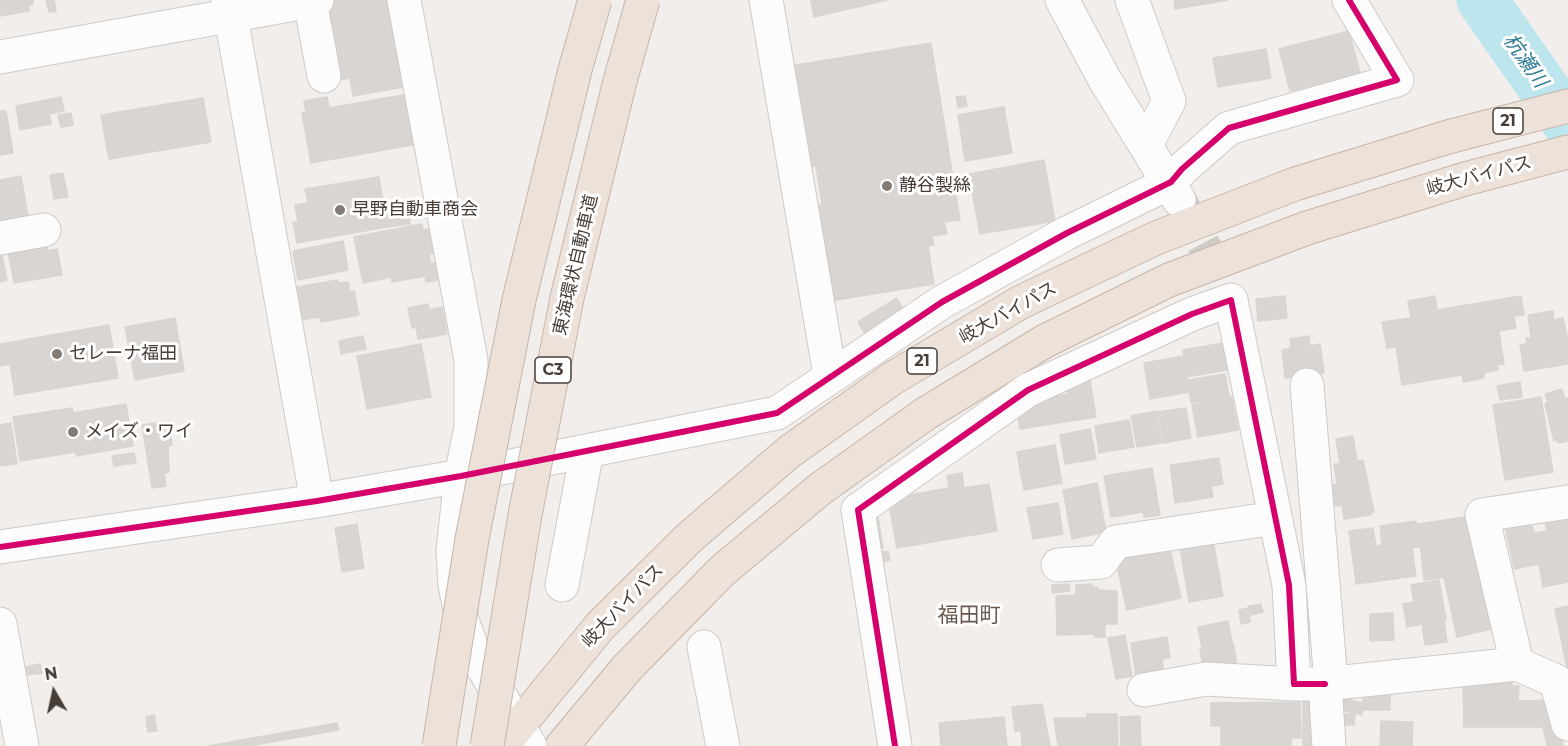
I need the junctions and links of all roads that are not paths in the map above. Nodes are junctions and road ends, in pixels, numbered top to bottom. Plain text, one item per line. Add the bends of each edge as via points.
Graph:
1 (404, 0) edge
2 (595, 0) edge
3 (643, 0) edge
4 (766, 0) edge
5 (1062, 0) edge
6 (1132, 0) edge
7 (1348, 0) edge
8 (313, 1) edge
9 (229, 8) edge
10 (0, 57) edge
11 (324, 76) dead end
12 (1568, 106) edge
13 (1146, 145) junction
14 (1568, 152) edge
15 (1175, 191) junction
16 (45, 230) dead end
17 (0, 238) edge
18 (830, 375) junction
19 (1306, 384) dead end
20 (587, 451) junction
21 (461, 476) junction
22 (317, 501) junction
23 (1568, 502) edge
24 (1275, 518) junction
25 (0, 547) edge
26 (1059, 566) dead end
27 (562, 585) dead end
28 (0, 624) edge
29 (704, 647) dead end
30 (1517, 664) junction
31 (1317, 684) junction
32 (1144, 690) dead end
33 (1568, 724) edge
34 (517, 738) edge
35 (22, 746) edge
36 (439, 746) edge
37 (487, 746) edge
38 (562, 746) edge
39 (723, 746) edge
40 (895, 746) edge
41 (1329, 746) edge

1 - 21 street via 471,360 471,427
2 - 36 highway, C3, bridge via 517,311 472,539
3 - 37 highway, 東海環状自動車道 / C3, bridge via 567,298 525,515
4 - 18 street
5 - 13 street
6 - 13 street via 1169,101
7 - 15 street via 1397,80 1230,129 1182,169
8 - 9 street
8 - 11 street
9 - 10 street
9 - 22 street
12 - 34 highway, 岐大バイパス / 21 via 1448,137 1295,184 1156,238 1021,302 893,378 789,452 690,537 601,625
13 - 15 street
14 - 38 highway, 岐大バイパス via 1306,228 1168,280 1045,341 925,414 820,489 722,571 627,668
15 - 18 street via 1067,233 942,302
16 - 17 street
18 - 20 street via 777,413
19 - 31 street
20 - 21 street
20 - 27 street
21 - 22 street
21 - 34 street via 453,551 462,620 472,649
22 - 25 street
23 - 30 street via 1482,516
24 - 26 street via 1116,542 1101,562
24 - 31 street
24 - 40 street via 1228,292 1192,314 1028,390 858,510
28 - 35 street
29 - 39 street
30 - 31 street
30 - 33 street via 1556,681
31 - 32 street via 1206,679
31 - 41 street

